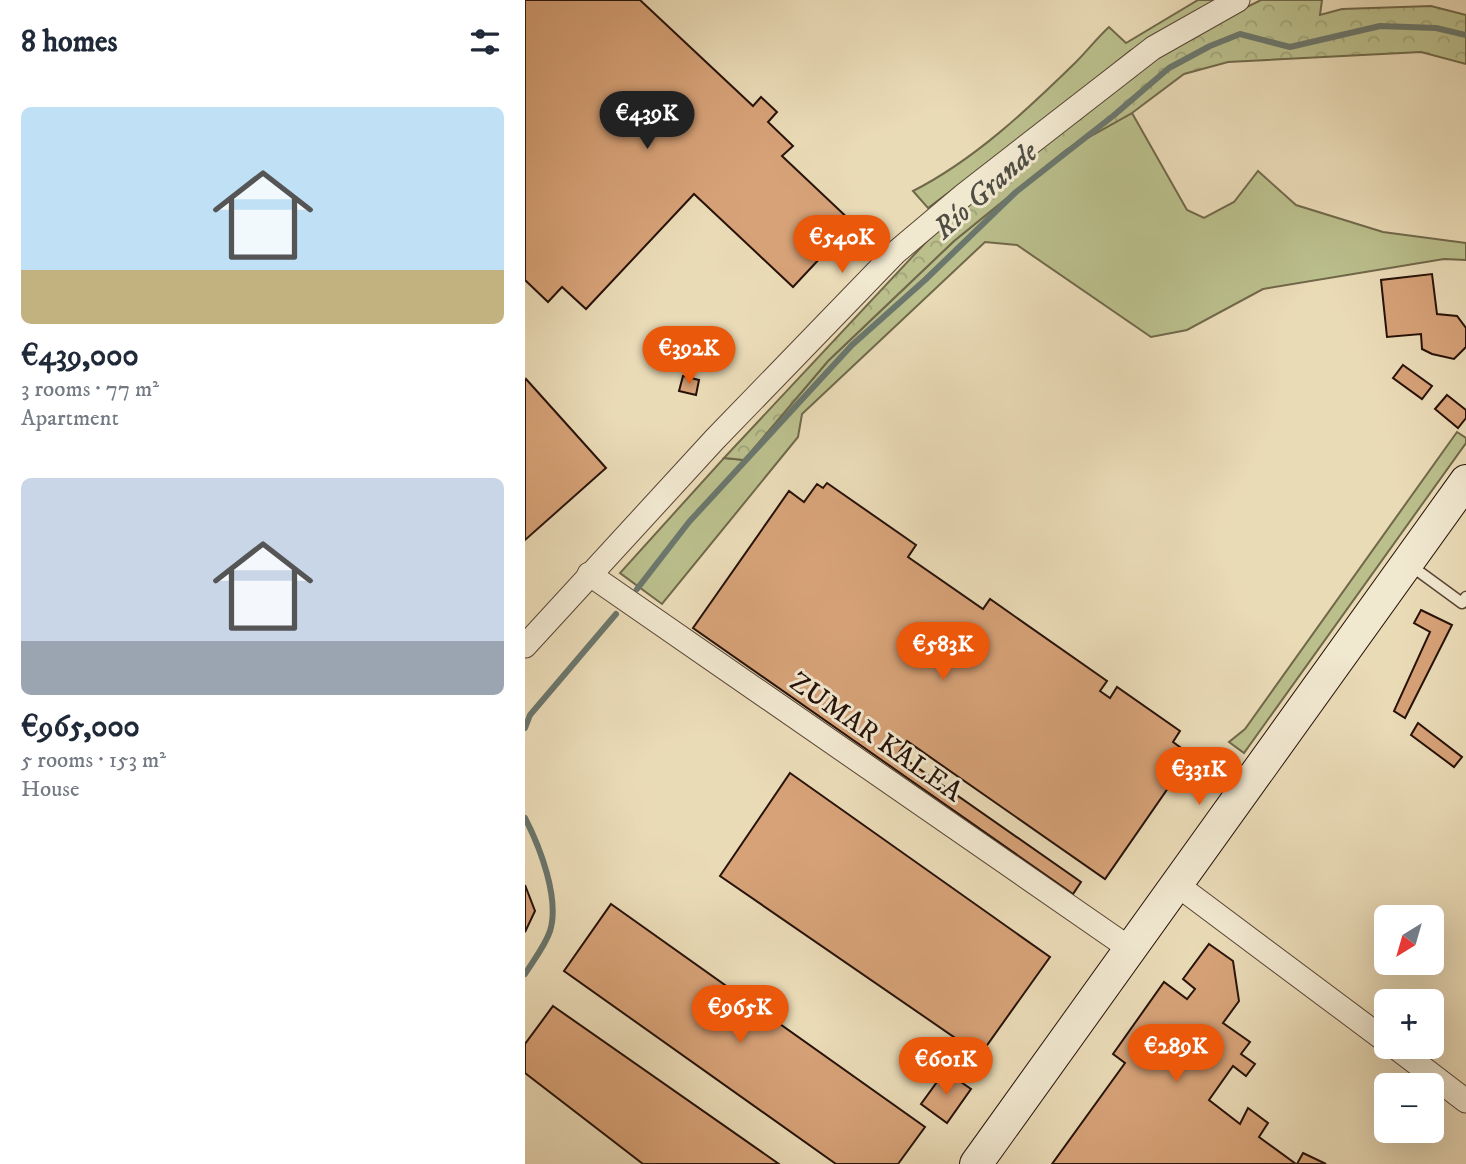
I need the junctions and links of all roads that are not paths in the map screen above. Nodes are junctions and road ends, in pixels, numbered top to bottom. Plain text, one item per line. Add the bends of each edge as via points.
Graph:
1 (1238, 0) edge
2 (1466, 481) edge
3 (1407, 563) junction
4 (589, 574) junction
5 (1466, 597) edge
6 (525, 646) edge
7 (1176, 884) junction
8 (1129, 948) junction
9 (1374, 1032) edge
10 (1411, 1059) edge
11 (1466, 1101) edge
12 (976, 1164) edge

1 - 4 street via 1153,48 895,253
2 - 3 main road
3 - 5 lane via 1462,603
3 - 7 main road
4 - 6 street
4 - 8 street, ZUMAR KALEA
7 - 8 main road
7 - 9 street
8 - 12 main road
10 - 11 street

